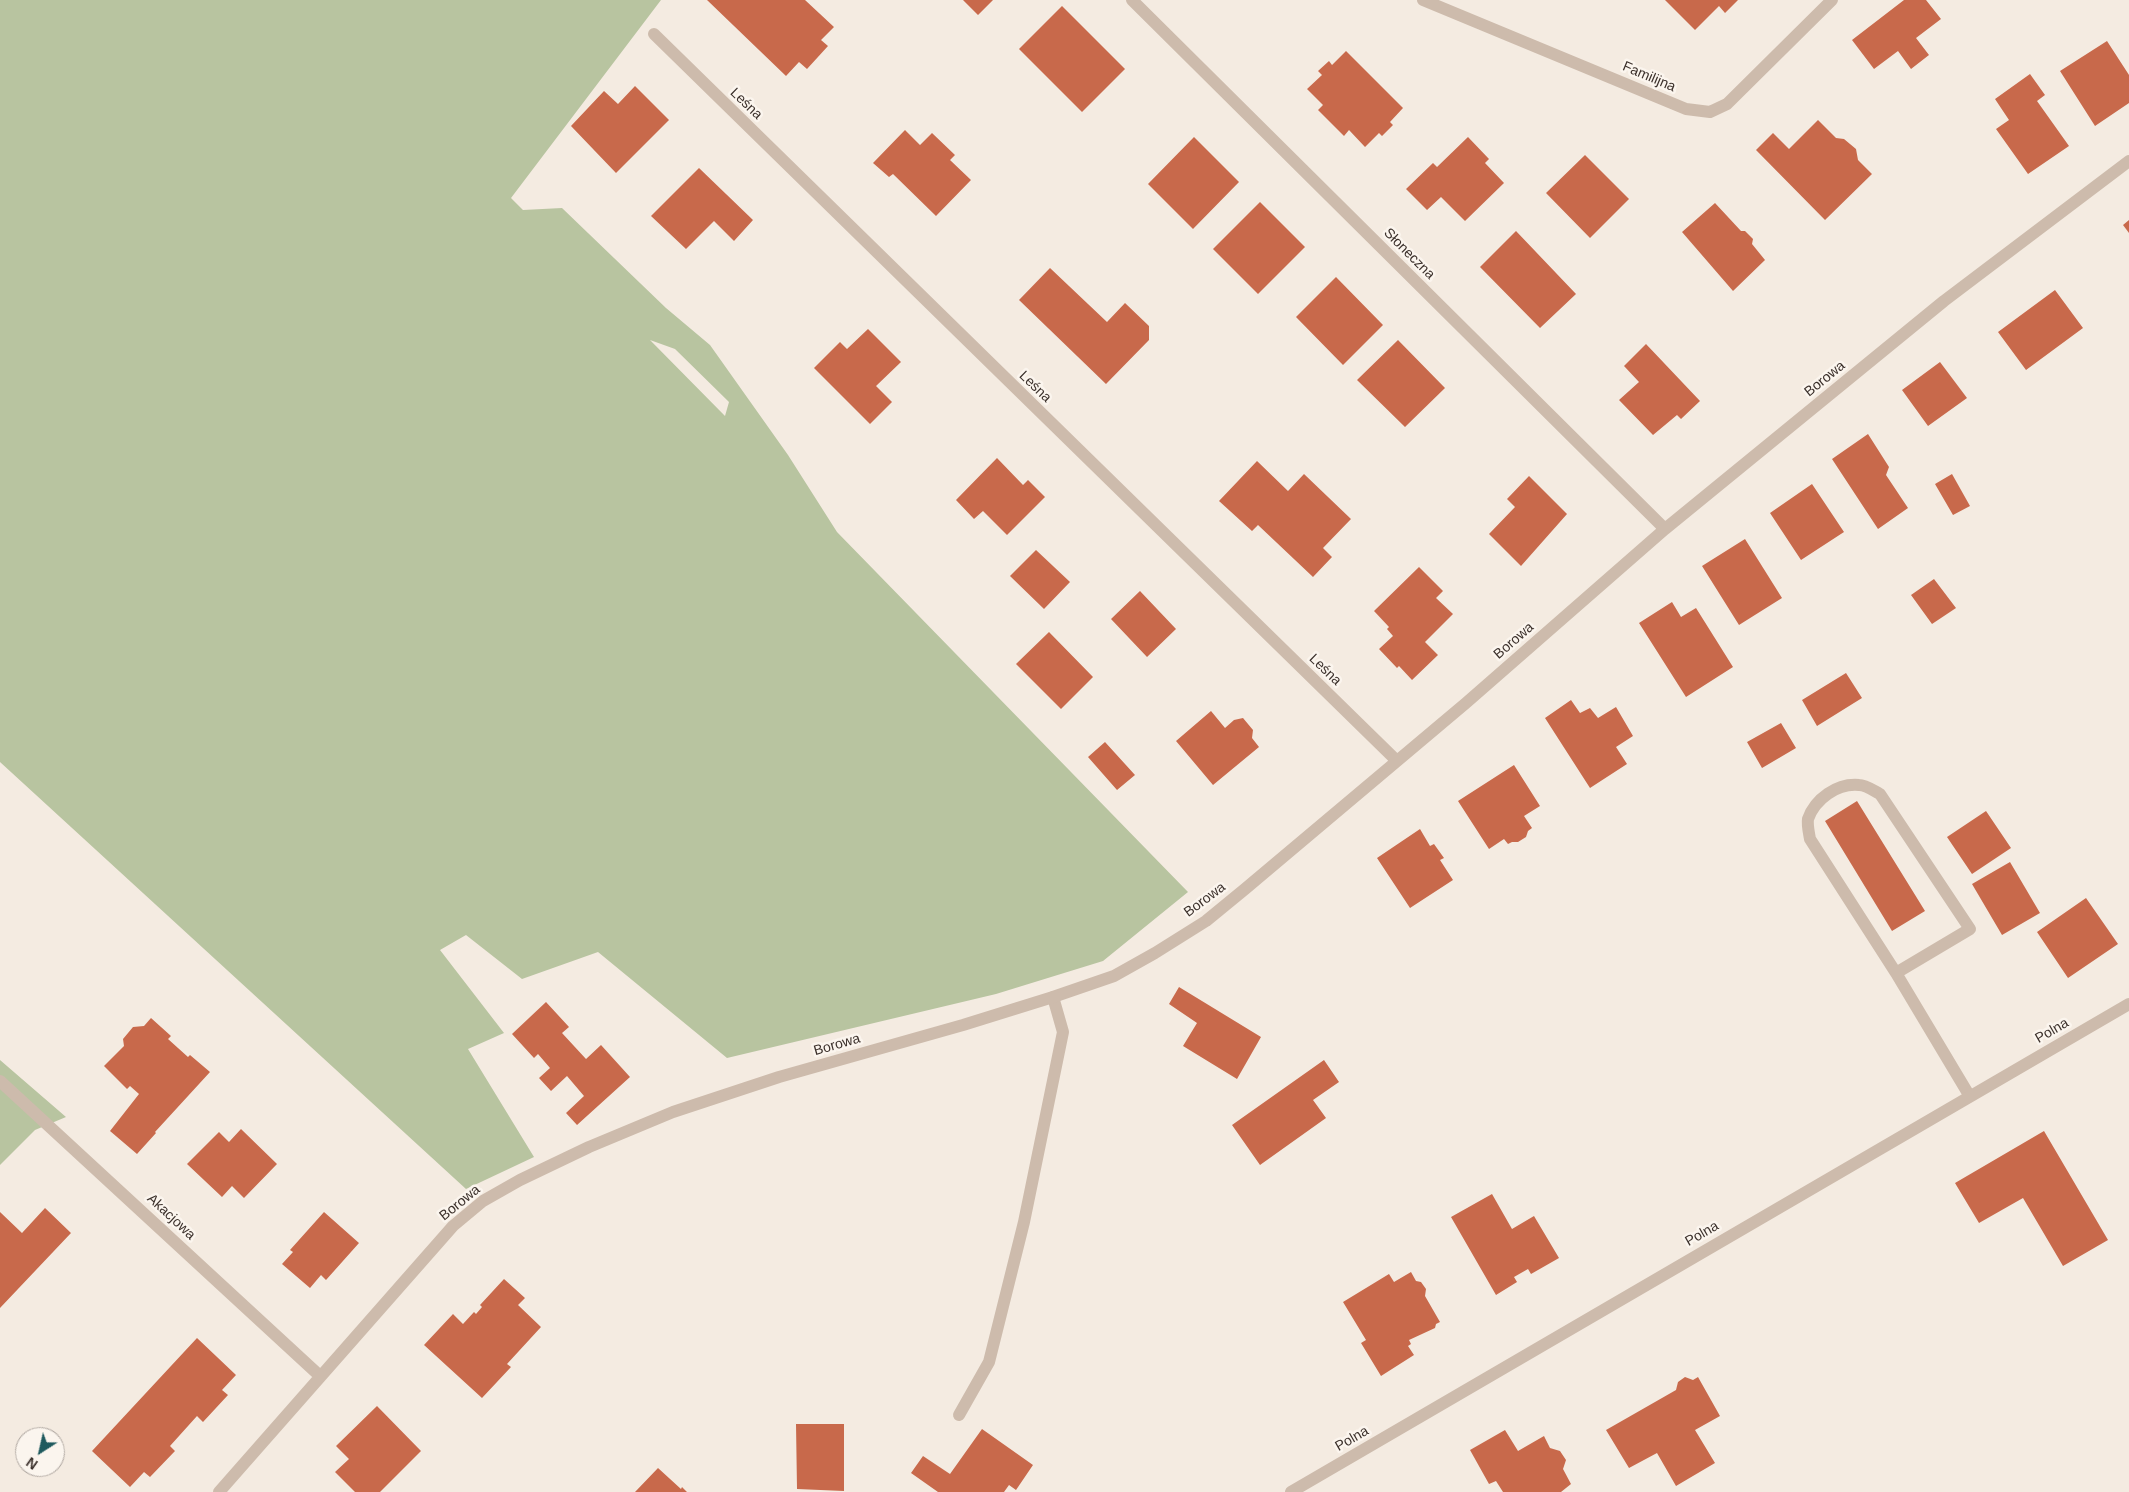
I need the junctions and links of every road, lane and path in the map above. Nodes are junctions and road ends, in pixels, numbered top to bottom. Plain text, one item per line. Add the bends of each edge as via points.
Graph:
1 (1132, 0) edge
2 (1424, 0) edge
3 (1832, 0) edge
4 (654, 34) dead end
5 (2129, 161) edge
6 (1665, 529) junction
7 (1397, 761) junction
8 (1896, 973) junction
9 (1053, 997) junction
10 (2129, 1004) edge
11 (0, 1082) edge
12 (1970, 1095) junction
13 (320, 1376) junction
14 (958, 1415) dead end
15 (219, 1492) edge
16 (1291, 1492) edge

1 - 6 street, Słoneczna
2 - 3 street, Familijna via 1686,109 1710,112 1727,104
4 - 7 street, Leśna
5 - 6 street, Borowa via 1944,301
6 - 7 street, Borowa
7 - 9 street, Borowa via 1206,921 1114,976
8 - 8 street via 1970,929 1880,794 1860,785 1846,786 1827,793 1815,805 1808,821 1810,839
8 - 12 street
9 - 13 street, Borowa via 780,1077 673,1112 520,1180 483,1201 453,1226
9 - 14 street via 1063,1032 1024,1222 988,1362
10 - 12 street, Polna
11 - 13 street, Akacjowa
12 - 16 street, Polna
13 - 15 street, Borowa

